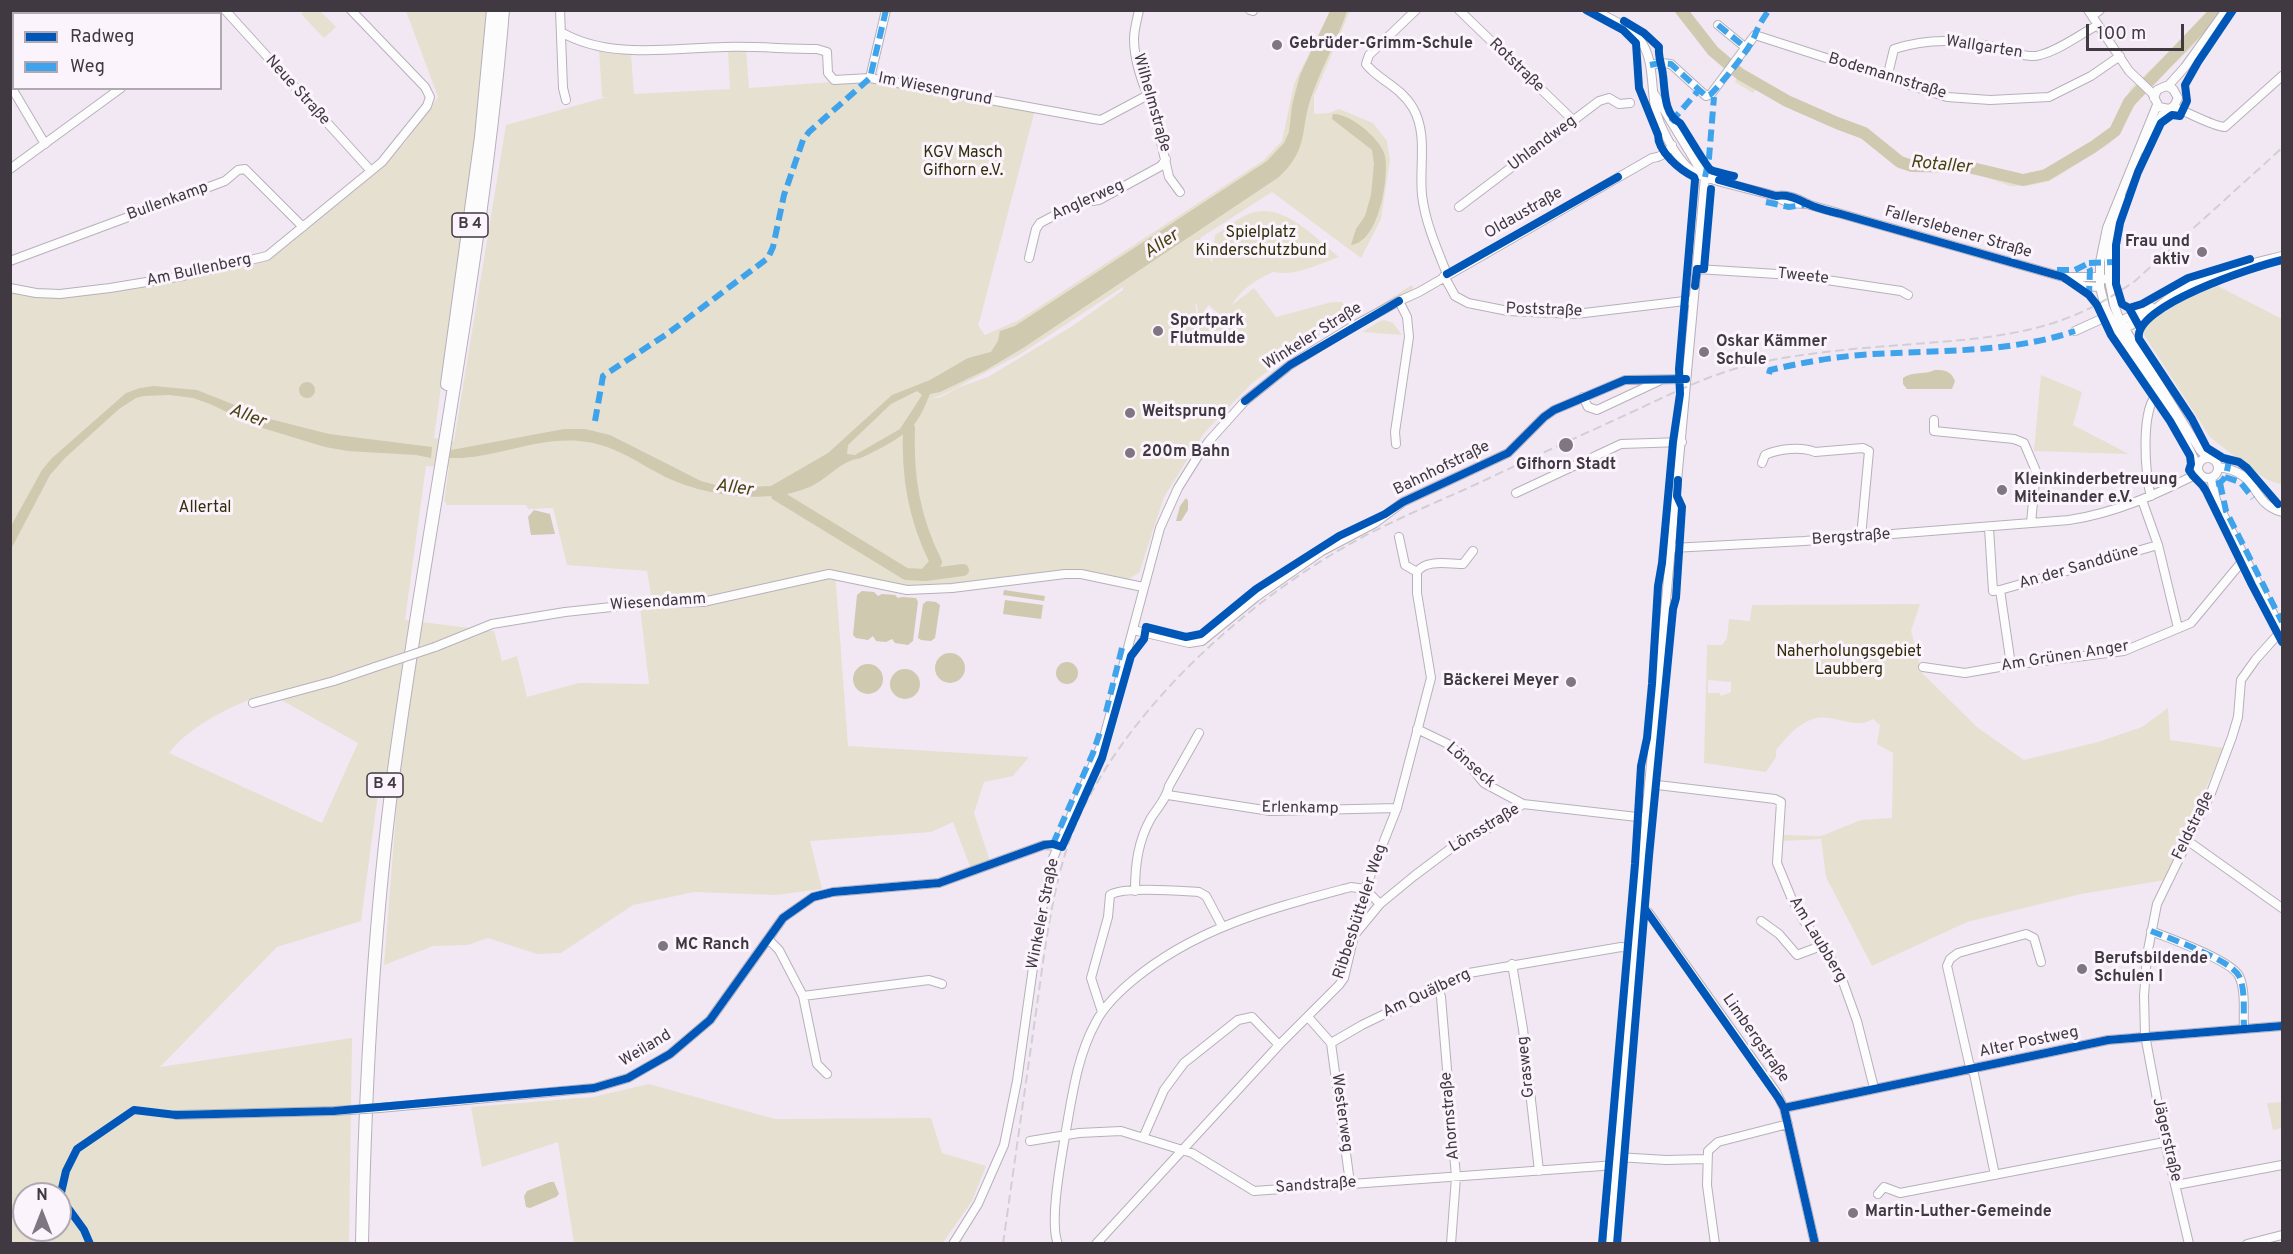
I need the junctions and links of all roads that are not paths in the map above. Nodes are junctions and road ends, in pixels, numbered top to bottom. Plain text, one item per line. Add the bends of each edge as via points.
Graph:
1 (225, 10) edge
2 (351, 10) edge
3 (493, 10) edge
4 (503, 10) edge
5 (560, 10) edge
6 (886, 10) edge
7 (1139, 10) edge
8 (1416, 10) edge
9 (1459, 10) edge
10 (1594, 10) edge
11 (2100, 10) edge
12 (2226, 10) edge
13 (2090, 13) edge
14 (1718, 25) dead end
15 (2098, 25) junction
16 (561, 32) junction
17 (1746, 48) junction
18 (2120, 56) junction
19 (1650, 65) junction
20 (2283, 76) edge
21 (870, 78) junction
22 (1887, 78) junction
23 (2143, 83) junction
24 (13, 90) edge
25 (118, 90) edge
26 (2170, 91) junction
27 (1653, 92) junction
28 (1148, 95) junction
29 (566, 100) dead end
30 (1630, 103) dead end
31 (2162, 105) junction
32 (2197, 116) junction
33 (1574, 121) junction
34 (1681, 139) junction
35 (45, 144) junction
36 (1672, 145) junction
37 (1166, 159) junction
38 (10, 169) edge
39 (371, 171) junction
40 (1705, 177) junction
41 (1180, 192) dead end
42 (1459, 207) dead end
43 (303, 227) junction
44 (2283, 256) edge
45 (1029, 258) dead end
46 (10, 261) edge
47 (1697, 269) junction
48 (1445, 275) junction
49 (2063, 277) junction
50 (2104, 279) junction
51 (2100, 287) junction
52 (10, 288) edge
53 (1908, 295) dead end
54 (1693, 300) junction
55 (1399, 301) junction
56 (2108, 316) junction
57 (2120, 326) junction
58 (2075, 331) dead end
59 (1662, 379) junction
60 (1686, 380) junction
61 (2158, 394) junction
62 (1583, 397) junction
63 (1934, 420) dead end
64 (442, 438) junction
65 (1682, 442) junction
66 (1396, 444) dead end
67 (2208, 459) junction
68 (1762, 463) dead end
69 (438, 465) junction
70 (2218, 467) junction
71 (2198, 470) junction
72 (2211, 478) junction
73 (1516, 493) dead end
74 (2146, 498) junction
75 (2283, 512) edge
76 (2031, 523) junction
77 (1989, 528) junction
78 (1399, 537) dead end
79 (1862, 537) junction
80 (2158, 545) junction
81 (1672, 548) junction
82 (1473, 551) dead end
83 (2245, 558) junction
84 (1417, 572) junction
85 (1143, 587) junction
86 (2000, 590) junction
87 (2178, 628) junction
88 (1133, 630) junction
89 (2282, 631) edge
90 (2011, 665) junction
91 (1923, 667) dead end
92 (253, 703) dead end
93 (1417, 729) junction
94 (1199, 733) dead end
95 (1649, 784) junction
96 (1167, 795) junction
97 (1523, 804) junction
98 (1397, 808) junction
99 (1646, 818) junction
100 (2188, 841) junction
101 (1057, 846) junction
102 (1365, 889) junction
103 (1136, 891) junction
104 (1380, 904) junction
105 (1639, 908) junction
106 (2283, 908) edge
107 (1761, 921) dead end
108 (1222, 926) junction
109 (2151, 931) junction
110 (1356, 934) junction
111 (769, 940) junction
112 (1821, 946) junction
113 (1635, 949) junction
114 (2041, 962) dead end
115 (1512, 964) junction
116 (942, 984) dead end
117 (1438, 988) junction
118 (803, 996) junction
119 (1102, 1012) junction
120 (1308, 1017) junction
121 (2283, 1026) edge
122 (2244, 1028) junction
123 (2145, 1035) junction
124 (1331, 1043) junction
125 (1279, 1046) junction
126 (1972, 1068) junction
127 (827, 1074) dead end
128 (1874, 1088) junction
129 (1784, 1108) junction
130 (176, 1115) dead end
131 (1788, 1124) junction
132 (1065, 1136) junction
133 (1143, 1138) junction
134 (1030, 1141) dead end
135 (2165, 1142) junction
136 (1184, 1150) junction
137 (1707, 1159) junction
138 (1619, 1160) junction
139 (2283, 1165) edge
140 (1539, 1170) junction
141 (1995, 1175) junction
142 (1456, 1177) junction
143 (1350, 1183) junction
144 (2176, 1185) junction
145 (1878, 1194) dead end
146 (2283, 1235) edge
147 (353, 1244) edge
148 (362, 1244) edge
149 (953, 1244) edge
150 (1058, 1244) edge
151 (1096, 1244) edge
152 (1451, 1244) edge
153 (1610, 1244) edge
154 (1715, 1244) edge
155 (1815, 1244) edge
156 (2189, 1244) edge
157 (2247, 1244) edge

1 - 39 street, Neue Straße
2 - 39 street, Am Bullenberg via 425,87 430,97 427,106
3 - 64 highway, B 4
4 - 64 highway, B 4 via 478,235
5 - 16 street
6 - 21 street
7 - 28 street, Wilhelmstraße via 1135,50
8 - 48 street, Poststraße via 1369,56 1366,64 1402,93 1416,116 1427,220
9 - 33 street, Rotstraße
10 - 19 street via 1639,38
11 - 13 street
12 - 26 street
13 - 15 street
14 - 17 street
15 - 18 street
15 - 22 street, Wallgarten via 2039,56 1949,40 1918,42 1894,49
16 - 21 street, Im Wiesengrund via 588,43 634,49 817,49 827,52 828,73 834,80
16 - 29 street
17 - 19 street via 1706,96 1671,64
17 - 22 street, Bodemannstraße via 1755,35
18 - 22 street, Bodemannstraße via 2076,85 2041,99 1947,97
18 - 23 street
19 - 27 street
20 - 32 street via 2225,127
21 - 28 street, Im Wiesengrund via 1101,120
23 - 26 street
23 - 31 street
24 - 35 street
25 - 35 street
26 - 31 street
26 - 31 street
26 - 32 street
27 - 34 street
27 - 36 street via 1656,114
28 - 37 street, Wilhelmstraße
30 - 33 street, Uhlandweg via 1619,104 1605,98
31 - 32 street
31 - 50 street via 2120,207
31 - 50 street via 2149,122 2107,228 2102,249
33 - 42 street, Uhlandweg
34 - 36 street, Oldaustraße
34 - 40 street
35 - 38 street
36 - 40 street via 1689,168
36 - 48 street, Oldaustraße via 1657,158
37 - 41 street, Wilhelmstraße via 1169,177
37 - 45 street, Anglerweg via 1161,166 1099,200 1078,203 1040,223
39 - 43 street, Am Bullenberg
40 - 47 street
40 - 49 street, Fallerslebener Straße via 1776,196 1791,196
43 - 46 street, Bullenkamp via 245,169 225,181
43 - 52 street, Am Bullenberg via 267,256 183,276 60,294
44 - 57 street via 2204,277
47 - 53 street, Tweete via 1848,281
47 - 54 street
48 - 54 street, Poststraße via 1455,296 1468,303 1508,311 1576,314
48 - 55 street, Oldaustraße
49 - 50 street, Fallerslebener Straße
49 - 51 street, Fallerslebener Straße via 2084,286
50 - 51 street
50 - 57 street
51 - 56 street
54 - 60 street
55 - 66 street via 1407,316 1409,337
55 - 85 street, Winkeler Straße via 1274,376 1222,426 1174,495
56 - 57 street
56 - 58 street
57 - 61 street
57 - 67 street
59 - 60 street, Bahnhofstraße
59 - 62 street, Bahnhofstraße via 1625,380
59 - 62 street, Bahnhofstraße via 1597,410 1588,407
60 - 65 street
61 - 71 street via 2185,437
61 - 74 street via 2149,408
62 - 88 street, Bahnhofstraße via 1549,413 1508,453 1403,502 1375,523 1322,551 1202,641 1188,643
63 - 76 street via 1934,431 2024,443 2036,471
64 - 69 highway, B 4
65 - 73 street via 1621,444
65 - 81 street
67 - 70 street
67 - 71 street via 2201,461
68 - 79 street via 1765,455 1775,451 1869,451
69 - 147 highway, B 4 via 387,771 372,908 359,1072
69 - 148 highway, B 4 via 386,839 368,1049
70 - 72 street
70 - 75 street via 2239,471 2267,505
71 - 72 street via 2204,478
71 - 74 street, Bergstraße
72 - 83 street via 2216,500
74 - 76 street, Bergstraße via 2099,515
74 - 80 street
76 - 77 street, Bergstraße
77 - 79 street, Bergstraße
77 - 86 street via 1993,591
78 - 84 street via 1405,565
79 - 81 street, Bergstraße
80 - 86 street, An der Sanddüne
80 - 87 street
81 - 95 street
82 - 84 street via 1463,564 1428,564
83 - 87 street, Am Grünen Anger via 2191,623
83 - 89 street
84 - 93 street, Ribbesbütteler Weg via 1431,678
85 - 88 street, Winkeler Straße
85 - 92 street, Wiesendamm, bridge via 1065,574 907,591 829,574 703,602 640,603 492,624 334,681
86 - 90 street
87 - 90 street, Am Grünen Anger via 2124,651
88 - 101 street, Winkeler Straße via 1099,755
89 - 100 street, Feldstraße via 2241,680 2235,727
90 - 91 street, Am Grünen Anger via 1965,673
93 - 97 street, Lönseck via 1448,744 1484,783
93 - 98 street, Ribbesbütteler Weg
94 - 96 street
95 - 99 street
95 - 112 street, Am Laubberg via 1781,802 1777,863 1791,897
96 - 98 street, Erlenkamp via 1270,811
96 - 103 street via 1150,821 1136,856
97 - 99 street, Lönsstraße
97 - 104 street, Lönsstraße via 1450,849
98 - 102 street, Ribbesbütteler Weg
99 - 105 street
100 - 106 street
100 - 109 street, Feldstraße via 2157,904
101 - 111 street, Weiland via 1044,845 939,883 813,897 783,918
101 - 149 street, Winkeler Straße via 1044,899 1004,1145 978,1204
102 - 104 street
102 - 108 street via 1351,886
102 - 110 street, Ribbesbütteler Weg
103 - 108 street via 1203,893
103 - 119 street via 1110,896 1091,978
104 - 110 street, Lönsstraße
105 - 113 street
105 - 129 street, Limbergstraße via 1647,912
107 - 112 street via 1797,955
108 - 119 street via 1176,948 1140,974
109 - 122 street via 2234,969 2242,984
109 - 123 street, Feldstraße via 2144,996
110 - 120 street, Ribbesbütteler Weg via 1341,982
111 - 118 street via 779,950
111 - 130 street, Weiland, bridge via 710,1020 670,1054 628,1078 594,1088 380,1108
112 - 128 street, Am Laubberg via 1844,982
113 - 115 street, Am Quälberg via 1621,947
113 - 138 street
114 - 126 street via 2034,938 2026,934 1950,958 1947,973
115 - 117 street, Am Quälberg via 1469,973
115 - 140 street, Grasweg
116 - 118 street via 929,980
117 - 124 street, Am Quälberg
117 - 142 street, Ahornstraße
118 - 127 street via 817,1064
119 - 132 street via 1080,1065
120 - 124 street
120 - 125 street, Ribbesbütteler Weg
121 - 122 street, Alter Postweg
122 - 123 street, Alter Postweg
123 - 126 street, Alter Postweg
123 - 135 street, Jägerstraße
124 - 143 street, Westerweg
125 - 133 street via 1252,1017 1238,1020 1184,1063 1164,1090
125 - 136 street, Ribbesbütteler Weg
126 - 128 street, Alter Postweg
126 - 141 street
128 - 129 street, Alter Postweg
129 - 131 street, Limbergstraße
131 - 137 street via 1718,1142 1708,1151
131 - 155 street, Limbergstraße
132 - 133 street, Sandstraße via 1121,1131
132 - 134 street, Sandstraße
132 - 150 street via 1054,1228
133 - 136 street, Sandstraße
135 - 141 street
135 - 144 street, Jägerstraße
136 - 143 street, Sandstraße via 1254,1191
136 - 151 street, Ribbesbütteler Weg
137 - 138 street, Sandstraße
137 - 154 street
138 - 140 street, Sandstraße
138 - 153 street
139 - 144 street
140 - 142 street, Sandstraße
141 - 145 street via 1900,1193 1884,1187
142 - 143 street, Sandstraße
142 - 152 street, Ahornstraße
144 - 156 street, Jägerstraße
146 - 157 street

